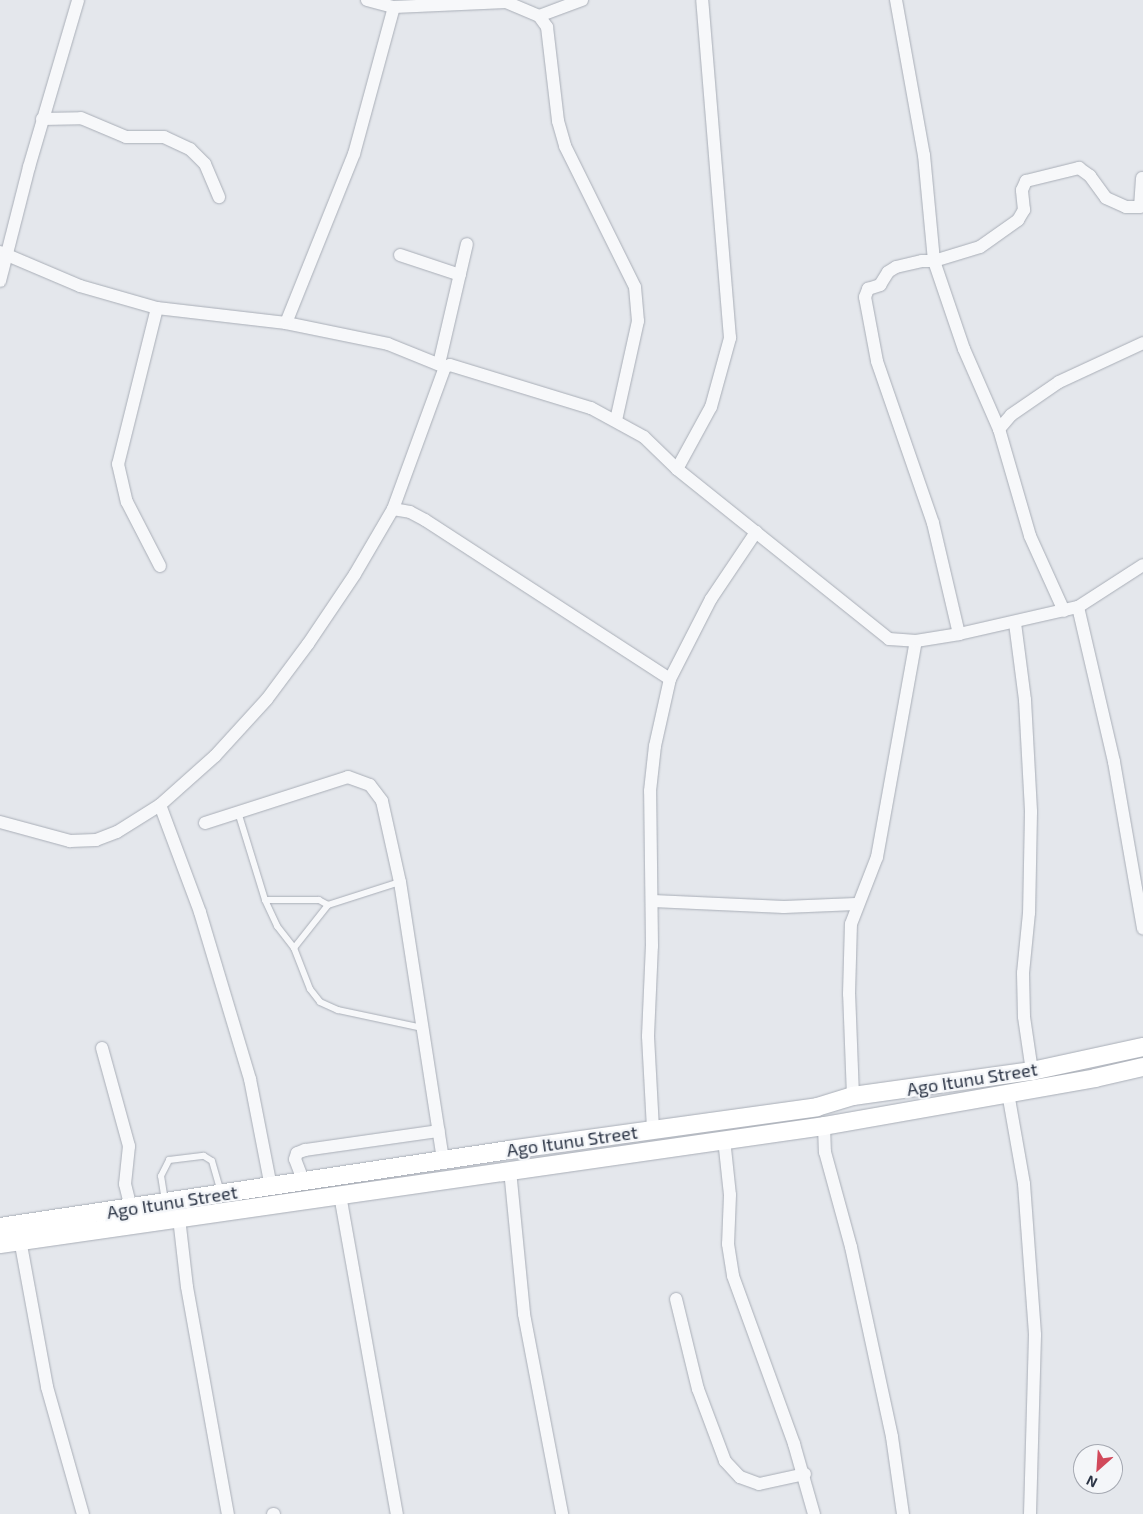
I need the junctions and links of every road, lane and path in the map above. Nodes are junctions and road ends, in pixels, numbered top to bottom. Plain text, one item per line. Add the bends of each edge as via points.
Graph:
1 (78, 0) edge
2 (367, 0) edge
3 (582, 0) edge
4 (702, 0) edge
5 (896, 0) edge
6 (394, 7) junction
7 (539, 16) junction
8 (42, 119) junction
9 (1142, 178) dead end
10 (219, 198) dead end
11 (467, 244) dead end
12 (4, 253) edge
13 (400, 255) dead end
14 (934, 261) junction
15 (460, 275) junction
16 (0, 281) edge
17 (157, 308) junction
18 (286, 323) junction
19 (1143, 343) edge
20 (442, 366) junction
21 (616, 420) junction
22 (999, 429) junction
23 (677, 469) junction
24 (393, 509) junction
25 (756, 532) junction
26 (160, 566) dead end
27 (1143, 566) edge
28 (1078, 607) junction
29 (1064, 611) junction
30 (1015, 623) junction
31 (959, 634) junction
32 (916, 641) junction
33 (670, 679) junction
34 (160, 805) junction
35 (238, 812) junction
36 (0, 822) edge
37 (205, 823) dead end
38 (400, 882) junction
39 (265, 900) junction
40 (653, 901) junction
41 (856, 904) junction
42 (328, 905) junction
43 (1143, 929) edge
44 (294, 948) junction
45 (424, 1028) junction
46 (1143, 1047) edge
47 (102, 1048) dead end
48 (1143, 1067) edge
49 (1032, 1071) junction
50 (1008, 1092) junction
51 (854, 1096) junction
52 (824, 1126) junction
53 (653, 1129) junction
54 (439, 1131) junction
55 (724, 1140) junction
56 (443, 1160) junction
57 (510, 1170) junction
58 (302, 1180) junction
59 (271, 1187) junction
60 (222, 1194) junction
61 (340, 1195) junction
62 (165, 1203) junction
63 (131, 1208) junction
64 (179, 1218) junction
65 (12, 1231) edge
66 (0, 1244) edge
67 (676, 1299) dead end
68 (804, 1474) junction
69 (83, 1514) edge
70 (228, 1514) edge
71 (397, 1514) edge
72 (562, 1514) edge
73 (814, 1514) edge
74 (903, 1514) edge
75 (1030, 1514) edge

1 - 8 street
2 - 6 street
3 - 7 street
4 - 23 street via 730,338 711,407
5 - 14 street via 924,155
6 - 7 street via 506,2
6 - 18 street via 354,154
7 - 21 street via 550,38 558,121 565,146 635,288 638,321
8 - 10 street via 81,118 126,137 164,137 190,149 205,164
8 - 12 street
9 - 14 street via 1140,207 1126,207 1106,198 1090,176 1079,168 1026,181 1022,190 1024,210 1018,220 980,247
11 - 15 street
12 - 16 street
12 - 17 street via 80,286
13 - 15 street
14 - 22 street via 964,350
14 - 31 street via 922,260 896,268 880,285 868,289 865,297 877,361 934,523
15 - 20 street
17 - 18 street
17 - 26 street via 118,464 126,502
18 - 20 street via 388,344
19 - 22 street via 1059,382 1011,415
20 - 21 street via 450,365 591,408
20 - 24 street
21 - 23 street via 644,436
22 - 29 street via 1030,536
23 - 25 street
24 - 33 street via 425,520
24 - 34 street via 308,644 267,699 215,756
25 - 32 street via 876,632 889,639
25 - 33 street via 711,599
27 - 28 street
28 - 29 street
28 - 43 street via 1114,762
29 - 30 street
30 - 31 street
30 - 49 street via 1025,700 1031,812 1029,913 1022,973
31 - 32 street
32 - 41 street via 877,857
33 - 40 street via 662,706 650,791
34 - 36 street via 117,832 96,840 70,841
34 - 59 street via 200,912 250,1078
35 - 37 street
35 - 38 street via 348,778 370,785 382,801
35 - 39 lane
38 - 42 lane
38 - 45 street
39 - 42 lane via 319,900
39 - 44 lane via 277,926
40 - 41 street via 784,907
40 - 53 street via 648,1036
41 - 51 street via 849,946
42 - 44 lane
44 - 45 lane via 310,989 320,1002 338,1010
45 - 54 street
46 - 49 main road, Ago Itunu Street
47 - 63 street via 129,1146 125,1184
48 - 50 main road, Ago Itunu Street
49 - 51 main road, Ago Itunu Street
50 - 52 main road, Ago Itunu Street
50 - 75 street via 1024,1184 1035,1336
51 - 53 main road, Ago Itunu Street via 818,1107
52 - 55 main road, Ago Itunu Street
52 - 74 street via 825,1152 851,1247 898,1467
53 - 56 main road, Ago Itunu Street
54 - 56 street
54 - 58 street via 305,1150 297,1153 295,1159
55 - 57 main road, Ago Itunu Street
55 - 68 street via 730,1195 728,1244 734,1276
56 - 58 main road, Ago Itunu Street
57 - 61 main road, Ago Itunu Street
57 - 72 street via 524,1314
58 - 59 main road, Ago Itunu Street
59 - 60 main road, Ago Itunu Street
60 - 62 main road, Ago Itunu Street
60 - 62 lane via 212,1161 204,1156 169,1160 161,1176
61 - 64 main road, Ago Itunu Street
61 - 71 street
62 - 63 main road, Ago Itunu Street
63 - 65 main road, Ago Itunu Street
64 - 65 main road, Ago Itunu Street
64 - 70 street via 186,1287
65 - 66 main road, Ago Itunu Street
65 - 69 street via 47,1387
67 - 68 street via 698,1389 725,1461 740,1477 759,1484
68 - 73 street

